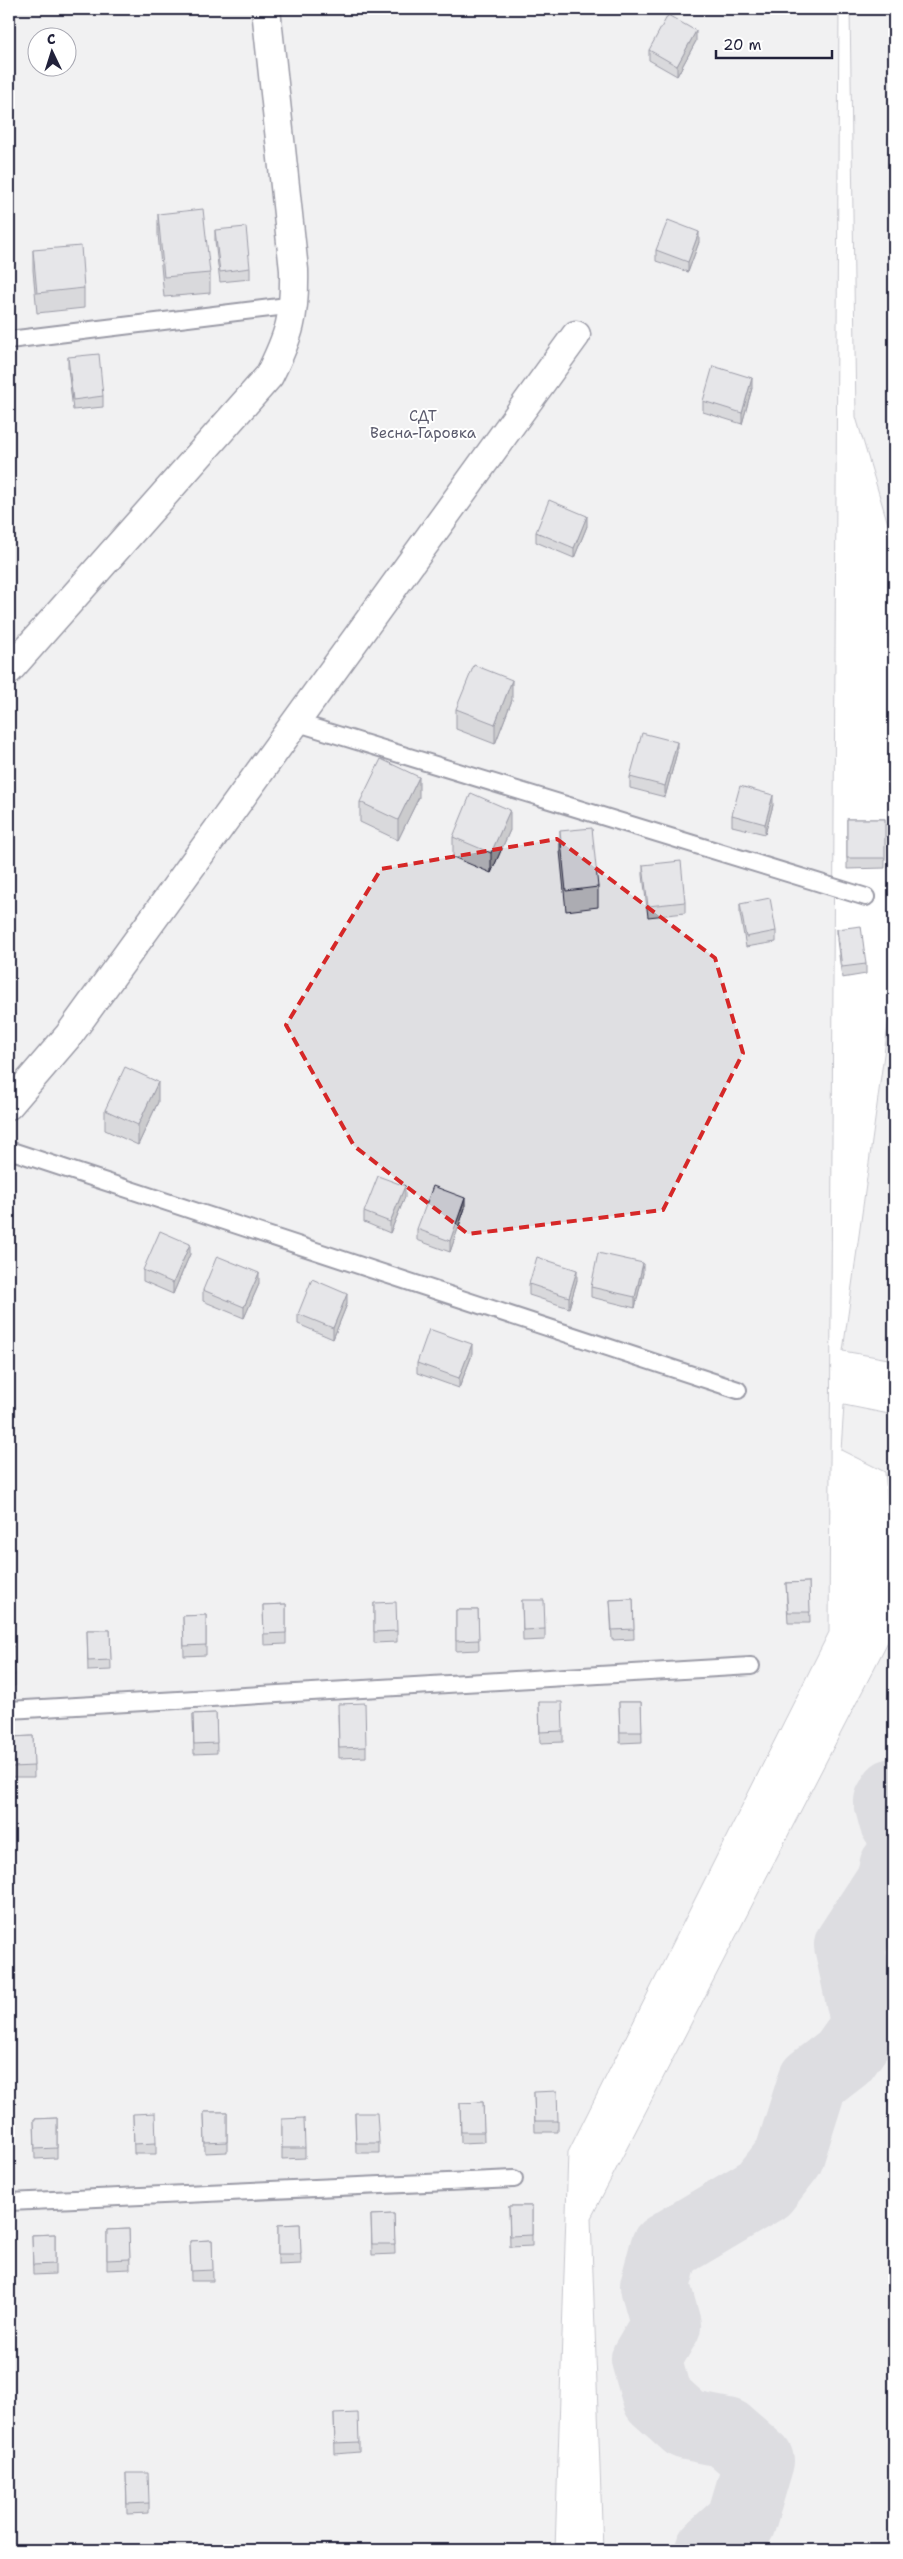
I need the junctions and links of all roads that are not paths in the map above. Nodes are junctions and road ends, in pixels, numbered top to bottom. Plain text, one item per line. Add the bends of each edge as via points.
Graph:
1 (266, 9) edge
2 (295, 305) junction
3 (576, 336) dead end
4 (9, 340) edge
5 (9, 670) edge
6 (295, 722) junction
7 (866, 897) dead end
8 (9, 1105) edge
9 (9, 1150) edge
10 (738, 1390) dead end
11 (751, 1666) dead end
12 (9, 1710) edge
13 (514, 2179) dead end
14 (9, 2202) edge

1 - 2 street
2 - 4 lane
2 - 5 street via 287,339 268,376
3 - 6 street
6 - 7 lane
6 - 8 street via 69,1034
9 - 10 lane
11 - 12 lane
13 - 14 lane

